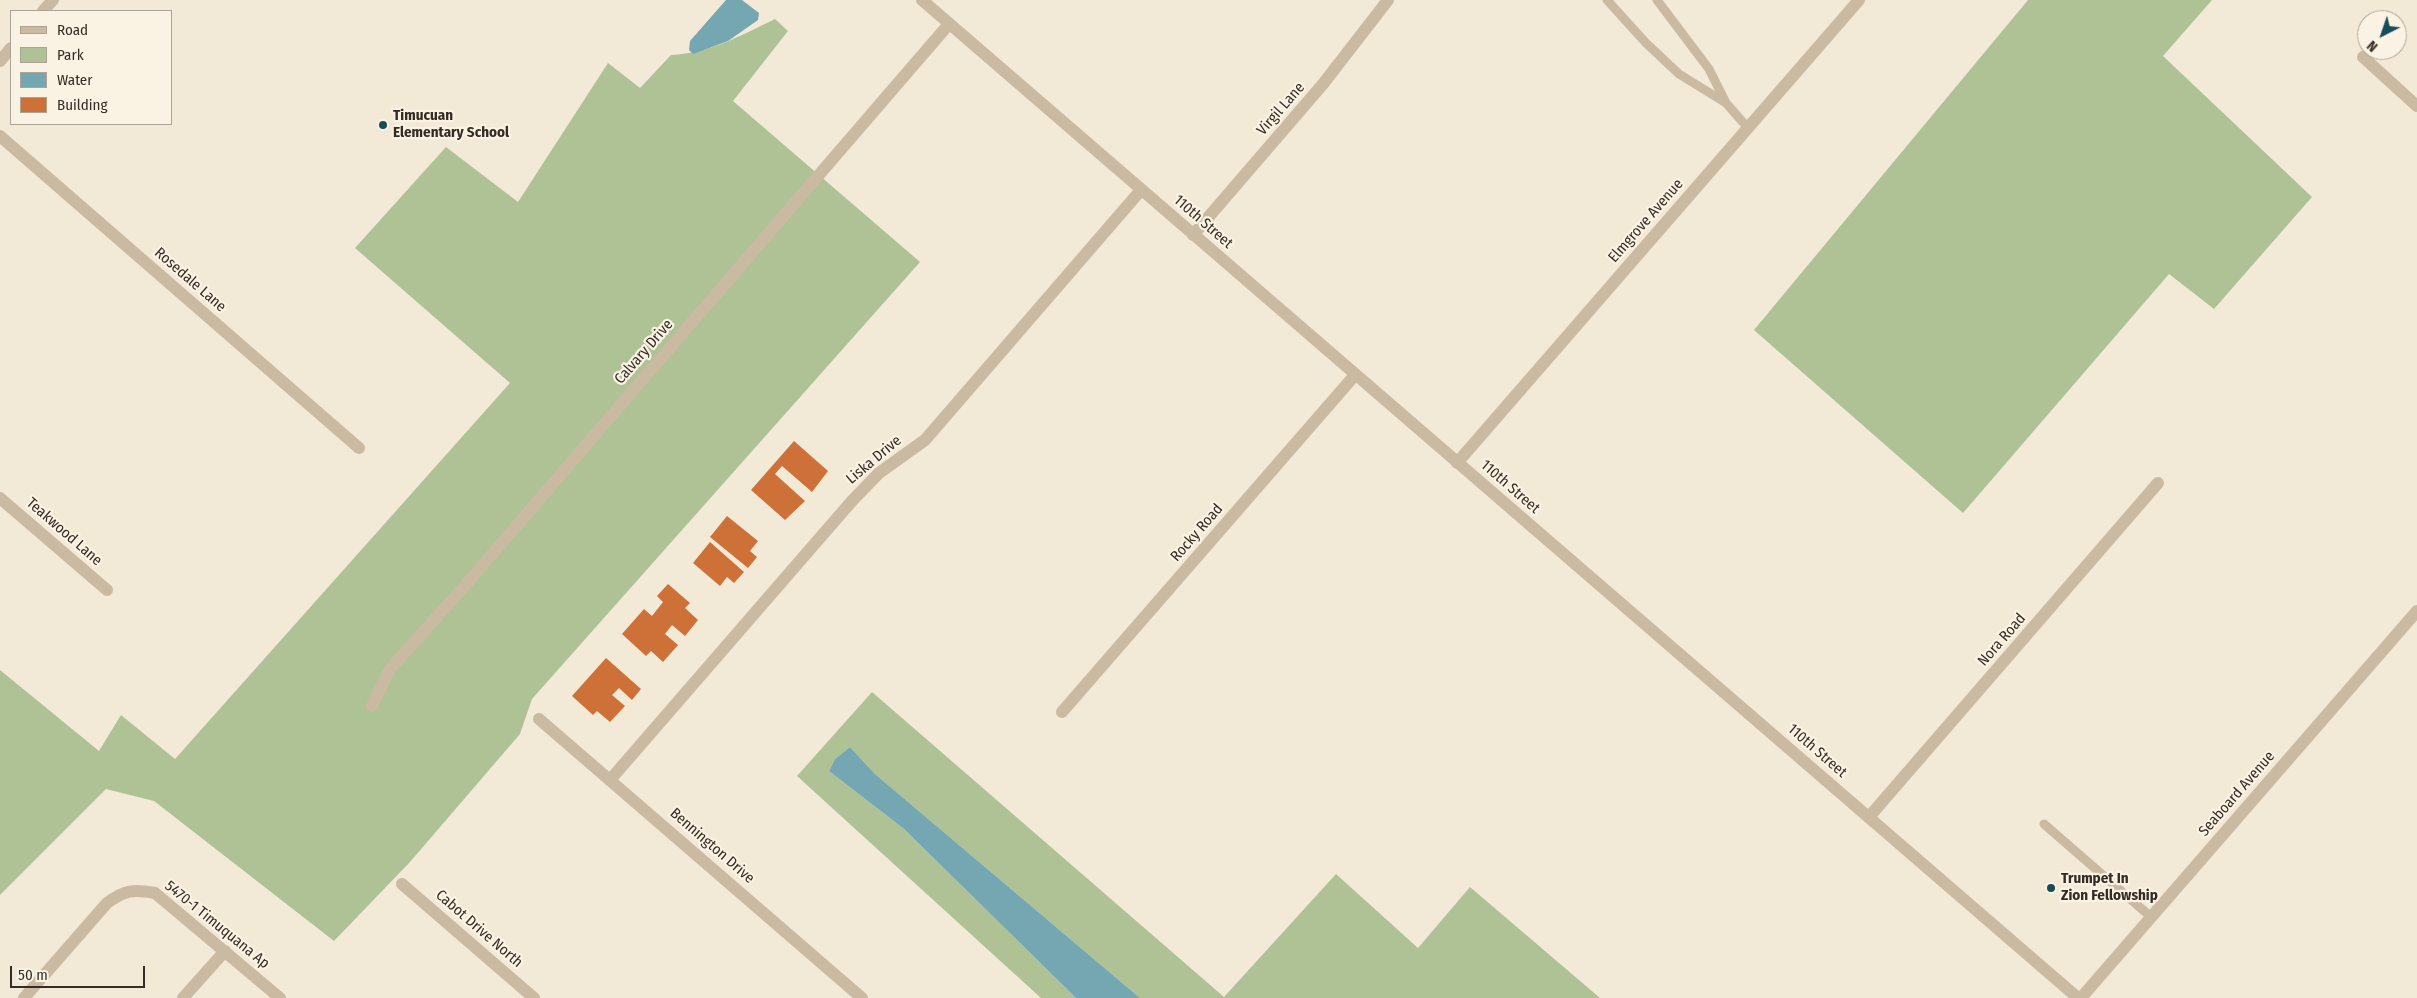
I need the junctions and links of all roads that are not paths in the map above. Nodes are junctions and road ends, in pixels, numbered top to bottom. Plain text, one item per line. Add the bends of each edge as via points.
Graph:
1 (53, 0) edge
2 (922, 0) edge
3 (1388, 0) edge
4 (1607, 0) edge
5 (1657, 0) edge
6 (1859, 0) edge
7 (44, 10) edge
8 (949, 24) junction
9 (10, 49) edge
10 (2366, 60) edge
11 (0, 61) edge
12 (1726, 103) junction
13 (2417, 106) edge
14 (1748, 128) junction
15 (0, 136) edge
16 (1141, 190) junction
17 (1193, 234) junction
18 (1355, 375) junction
19 (359, 448) dead end
20 (1457, 463) junction
21 (2158, 483) dead end
22 (0, 498) edge
23 (108, 590) dead end
24 (2417, 611) edge
25 (372, 706) dead end
26 (1062, 712) dead end
27 (540, 720) dead end
28 (610, 780) junction
29 (1869, 817) junction
30 (2044, 824) dead end
31 (402, 884) dead end
32 (2151, 917) junction
33 (226, 951) junction
34 (24, 998) edge
35 (183, 998) edge
36 (280, 998) edge
37 (534, 998) edge
38 (862, 998) edge
39 (2080, 998) edge

1 - 7 street
2 - 8 street, 110th Street
3 - 17 street, Virgil Lane via 1323,84
4 - 12 lane via 1679,74
5 - 12 lane via 1709,70
6 - 14 street, Elmgrove Avenue
8 - 16 street, 110th Street
8 - 25 street, Calvary Drive via 390,669
9 - 11 street
10 - 13 street
12 - 14 lane
14 - 20 street, Elmgrove Avenue
15 - 19 street, Rosedale Lane
16 - 17 street, 110th Street
16 - 28 street, Liska Drive via 925,440 879,473 850,502
17 - 18 street, 110th Street
18 - 20 street, 110th Street
18 - 26 street, Rocky Road
20 - 29 street, 110th Street
21 - 29 street, Nora Road
22 - 23 street, Teakwood Lane
24 - 32 street, Seaboard Avenue
27 - 28 street, Bennington Drive
28 - 38 street, Bennington Drive
29 - 39 street, 110th Street
30 - 32 lane
31 - 37 street, Cabot Drive North
32 - 39 street, Seaboard Avenue
33 - 34 street, 5470-1 Timuquana Ap via 155,893 134,889 107,903
33 - 35 street
33 - 36 street, 5470-1 Timuquana Ap

